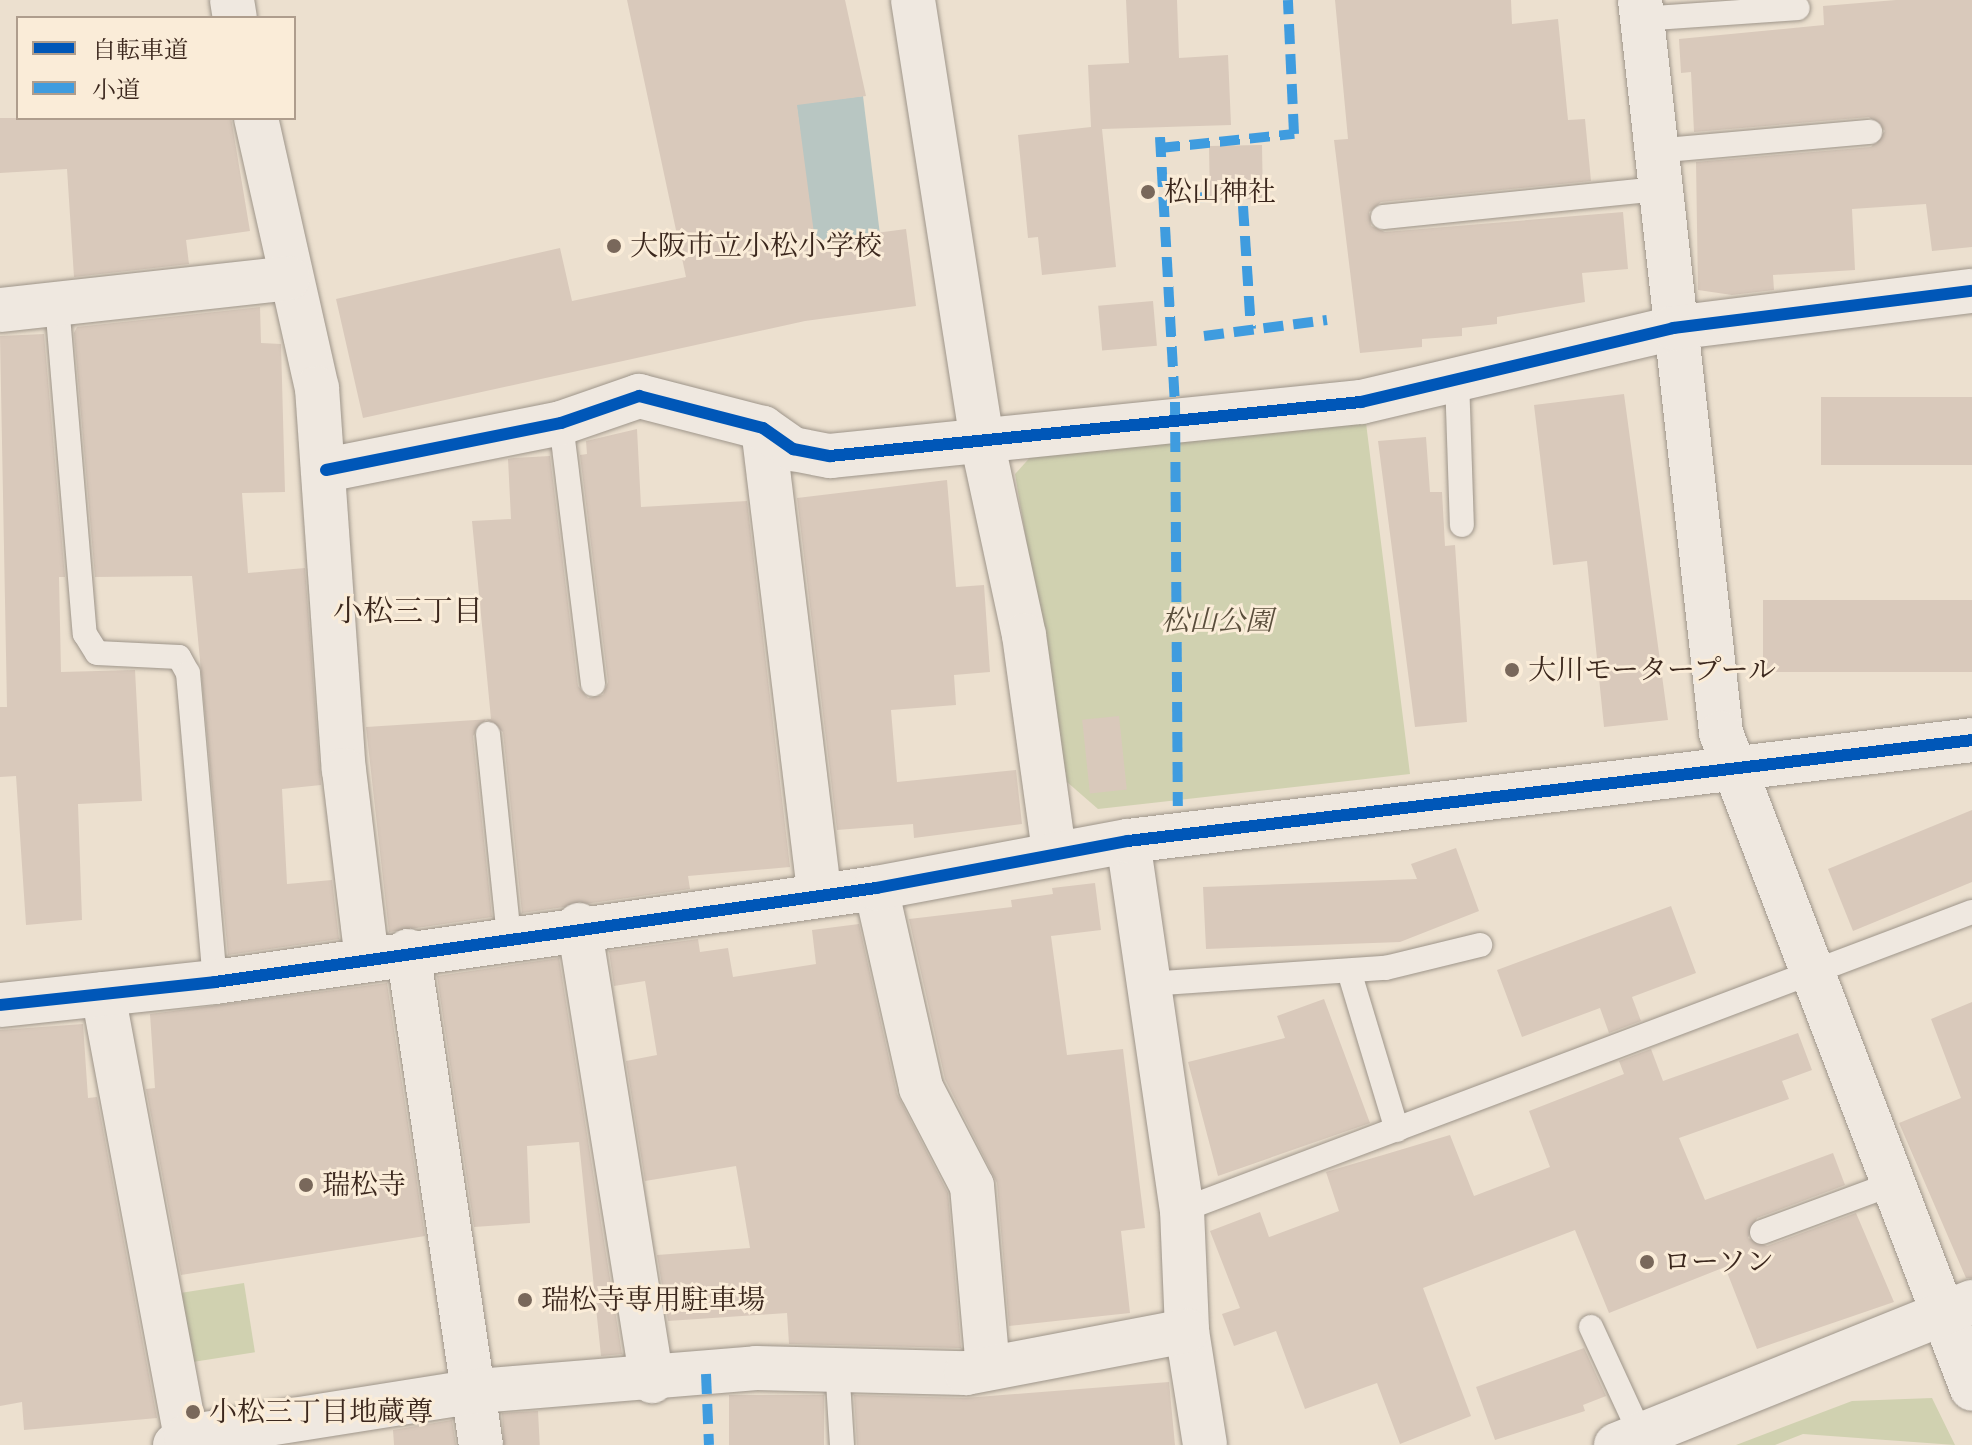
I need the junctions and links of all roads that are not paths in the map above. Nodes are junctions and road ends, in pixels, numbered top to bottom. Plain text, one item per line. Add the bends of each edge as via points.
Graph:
1 (913, 0) edge
2 (1798, 8) dead end
3 (1640, 9) edge
4 (256, 120) edge
5 (1870, 132) dead end
6 (1657, 170) junction
7 (1383, 217) dead end
8 (288, 278) junction
9 (1972, 291) edge
10 (57, 304) junction
11 (0, 310) edge
12 (1673, 328) junction
13 (1457, 378) junction
14 (561, 423) junction
15 (763, 428) junction
16 (982, 441) junction
17 (326, 470) junction
18 (1462, 525) dead end
19 (593, 684) dead end
20 (488, 734) dead end
21 (1972, 740) edge
22 (1737, 766) junction
23 (1128, 841) junction
24 (1054, 852) junction
25 (876, 888) junction
26 (819, 891) junction
27 (1972, 912) edge
28 (579, 925) junction
29 (509, 936) junction
30 (1480, 945) dead end
31 (388, 955) junction
32 (1349, 971) junction
33 (1812, 975) junction
34 (215, 982) junction
35 (1148, 984) junction
36 (103, 994) junction
37 (0, 1005) edge
38 (1397, 1130) junction
39 (1892, 1184) junction
40 (1182, 1210) junction
41 (1762, 1232) dead end
42 (1957, 1308) edge
43 (1591, 1327) dead end
44 (1187, 1331) junction
45 (837, 1366) junction
46 (988, 1368) junction
47 (652, 1381) junction
48 (1972, 1389) edge
49 (478, 1391) junction
50 (1628, 1440) edge
51 (181, 1441) edge
52 (481, 1445) edge
53 (842, 1445) edge
54 (1205, 1445) edge

1 - 16 street
2 - 3 lane
3 - 6 street
4 - 8 street
5 - 6 lane
6 - 7 lane
6 - 12 street
8 - 10 street
8 - 17 street via 317,388
9 - 12 street
10 - 11 street
10 - 34 lane via 85,634 97,653 179,657 188,673
12 - 13 street
12 - 22 street via 1721,733
13 - 16 street via 1361,402
13 - 18 lane
14 - 15 street via 639,396
14 - 17 street
14 - 19 lane
15 - 16 street via 793,449 830,456
15 - 26 street
16 - 24 street via 1024,635
17 - 31 street via 344,770
20 - 29 lane
21 - 22 street
22 - 23 street
22 - 33 street
23 - 24 street
23 - 35 street
24 - 25 street
25 - 26 street
25 - 46 street via 921,1088 972,1186
26 - 28 street
27 - 33 lane
28 - 29 street
28 - 47 street
29 - 31 street
30 - 32 lane
31 - 34 street
31 - 49 street
32 - 35 lane
32 - 38 lane
33 - 38 lane
33 - 39 street
34 - 36 street
35 - 40 street
36 - 37 street
36 - 51 street
38 - 40 lane
39 - 41 lane
39 - 42 street
40 - 44 street
42 - 48 street
42 - 50 street
43 - 50 lane
44 - 46 street
44 - 54 street
45 - 46 street
45 - 47 street
45 - 53 lane
47 - 49 street
49 - 51 street
49 - 52 street

